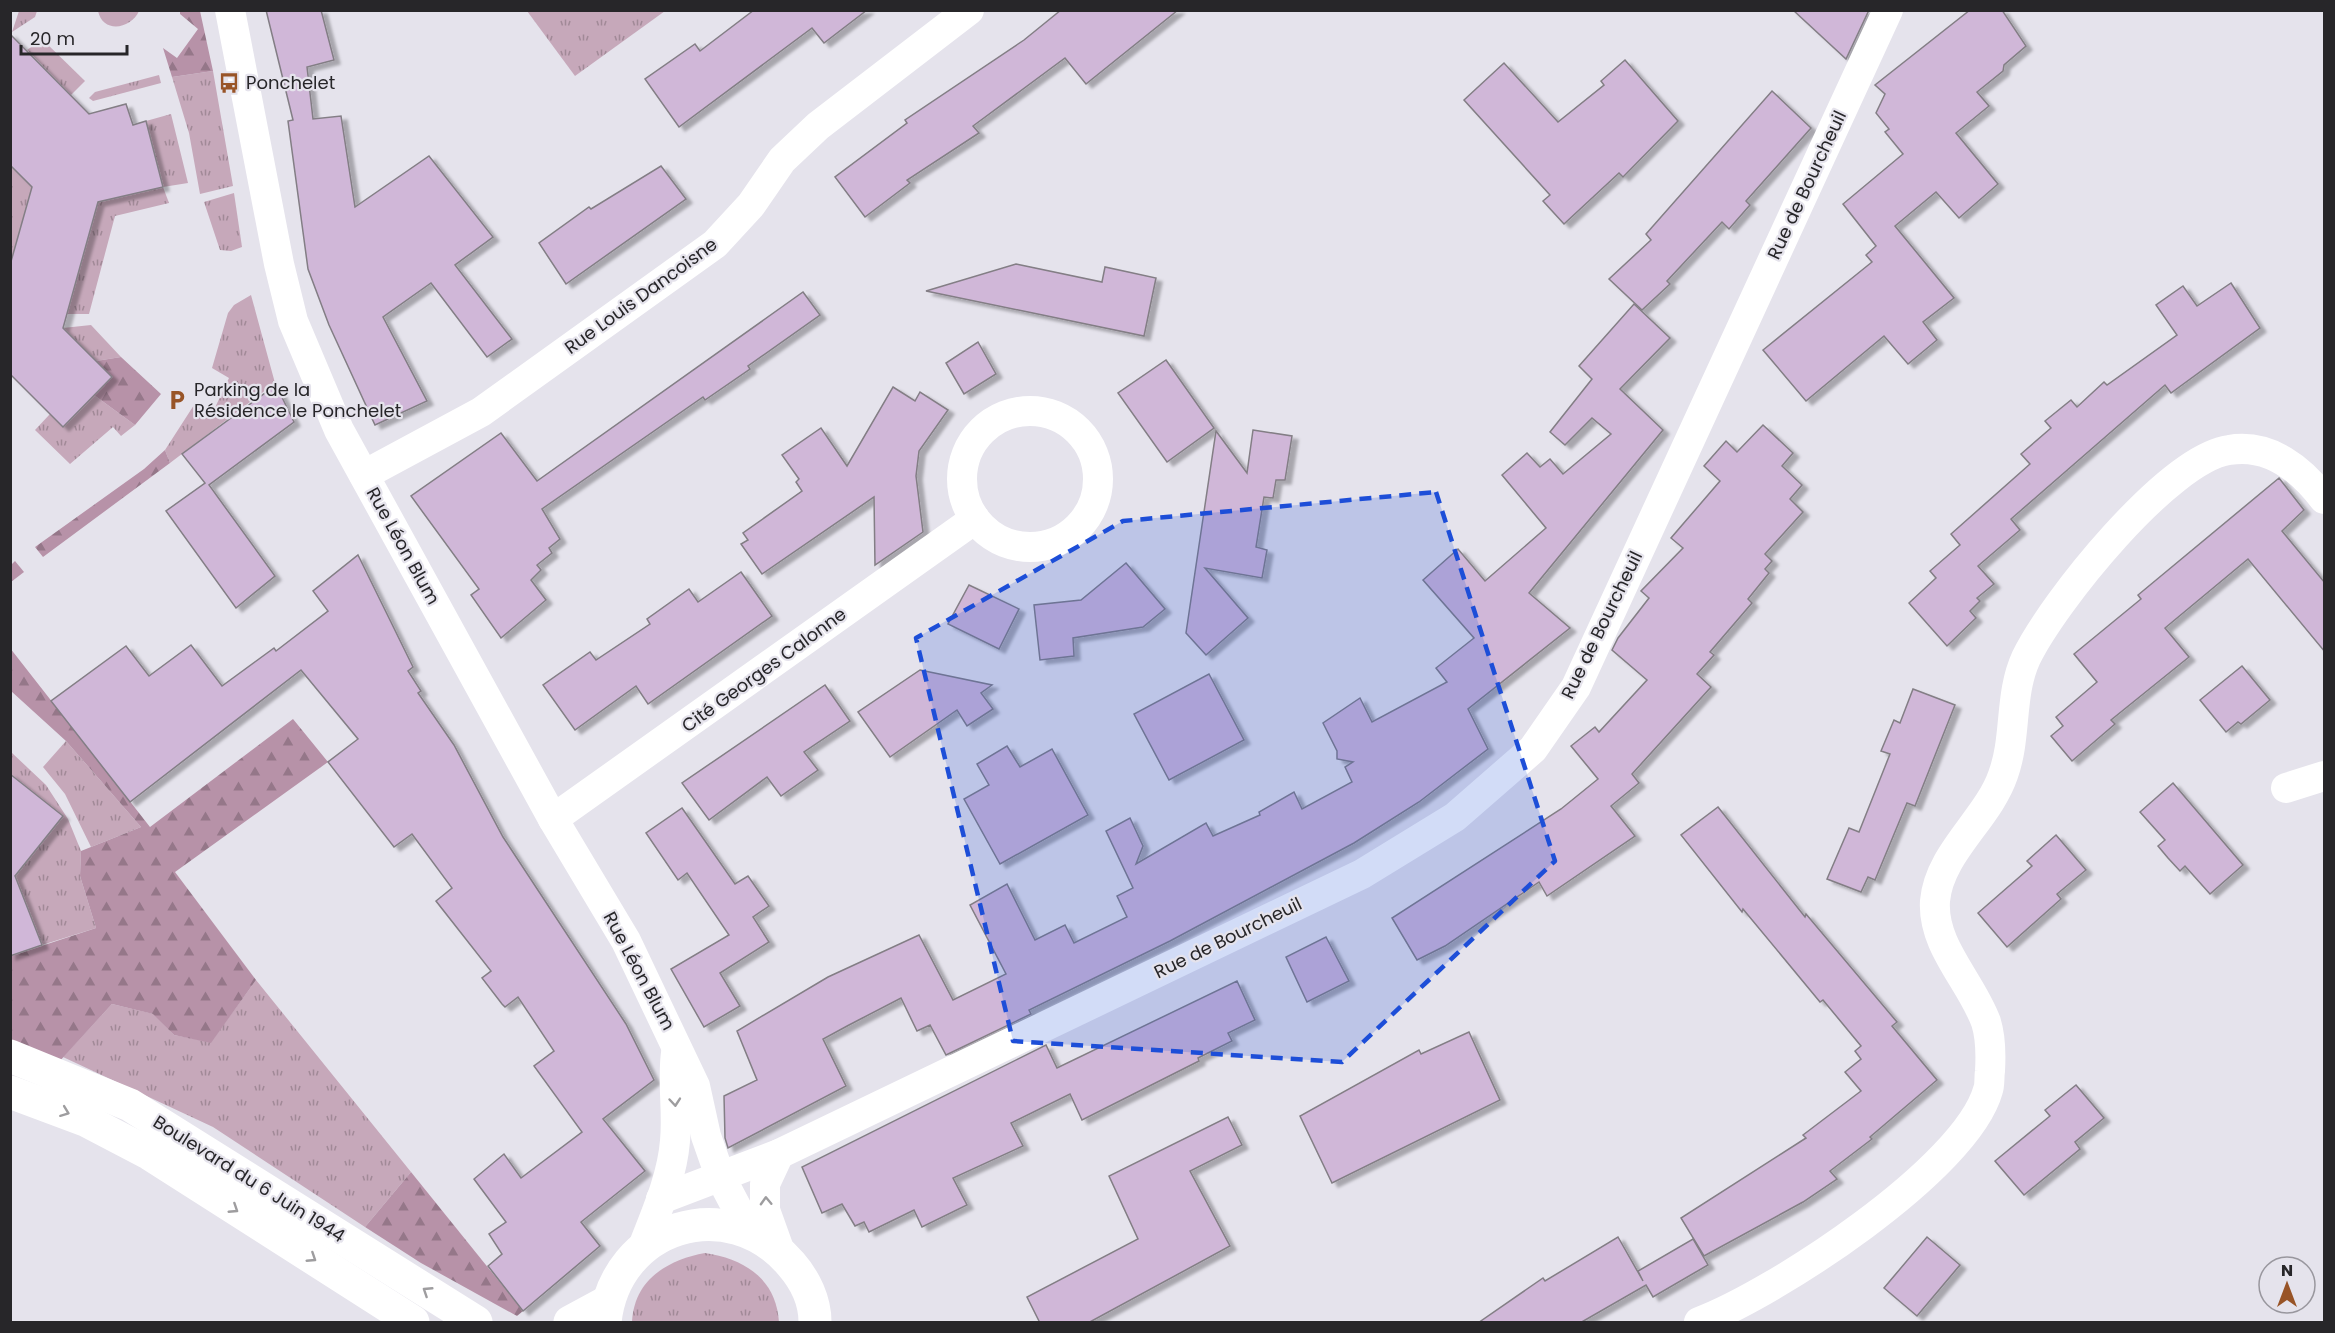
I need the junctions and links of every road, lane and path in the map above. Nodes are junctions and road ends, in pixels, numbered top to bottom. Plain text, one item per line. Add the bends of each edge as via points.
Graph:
1 (230, 10) edge
2 (969, 10) edge
3 (1888, 10) edge
4 (363, 475) junction
5 (2325, 499) edge
6 (975, 519) junction
7 (2325, 776) edge
8 (2286, 788) dead end
9 (553, 819) junction
10 (677, 1044) junction
11 (10, 1056) edge
12 (10, 1092) edge
13 (779, 1154) junction
14 (720, 1176) junction
15 (661, 1199) junction
16 (749, 1232) junction
17 (643, 1248) junction
18 (778, 1249) junction
19 (606, 1312) edge
20 (393, 1314) edge
21 (816, 1321) edge
22 (413, 1323) edge
23 (476, 1323) edge
24 (570, 1323) edge
25 (1699, 1323) edge

1 - 4 street, Rue Léon Blum via 293,321 339,430
2 - 4 street, Rue Louis Dancoisne via 818,126 782,160 751,205 715,244 481,412
3 - 13 street, Rue de Bourcheuil via 1576,687 1533,749 1455,818 1362,874
4 - 9 street, Rue Léon Blum
5 - 25 street via 2307,476 2267,452 2229,450 2172,480 2124,527 2062,601 2026,658 2016,687 2004,772 1993,799 1948,862 1935,899 1936,923 1985,1020 1991,1053 1989,1090 1958,1142 1876,1215 1770,1289
6 - 6 street via 992,535 1011,544 1033,547 1054,543 1070,534 1091,510 1097,494 1099,476 1086,439 1057,416 1040,411 1019,412 986,427 969,448 962,479 965,500
6 - 9 street, Cité Georges Calonne
7 - 8 street
9 - 10 street, Rue Léon Blum via 626,941
10 - 14 street, Rue Léon Blum via 695,1086
10 -> 15 street, Rue Léon Blum via 673,1076 675,1143
23 -> 11 main road, Boulevard du 6 Juin 1944 via 130,1105
12 -> 20 main road, Boulevard du 6 Juin 1944 via 85,1120 150,1155
13 - 14 street, Rue de Bourcheuil
18 -> 13 street via 765,1210 765,1184
14 - 15 street, Rue de Bourcheuil
14 - 16 street, Rue Léon Blum
15 - 17 street, Rue Léon Blum
16 - 17 main road via 724,1225 695,1225 662,1235
16 - 18 main road
17 - 19 main road via 623,1269
18 - 21 main road via 800,1274
19 - 24 main road
20 - 22 main road, Boulevard du 6 Juin 1944

